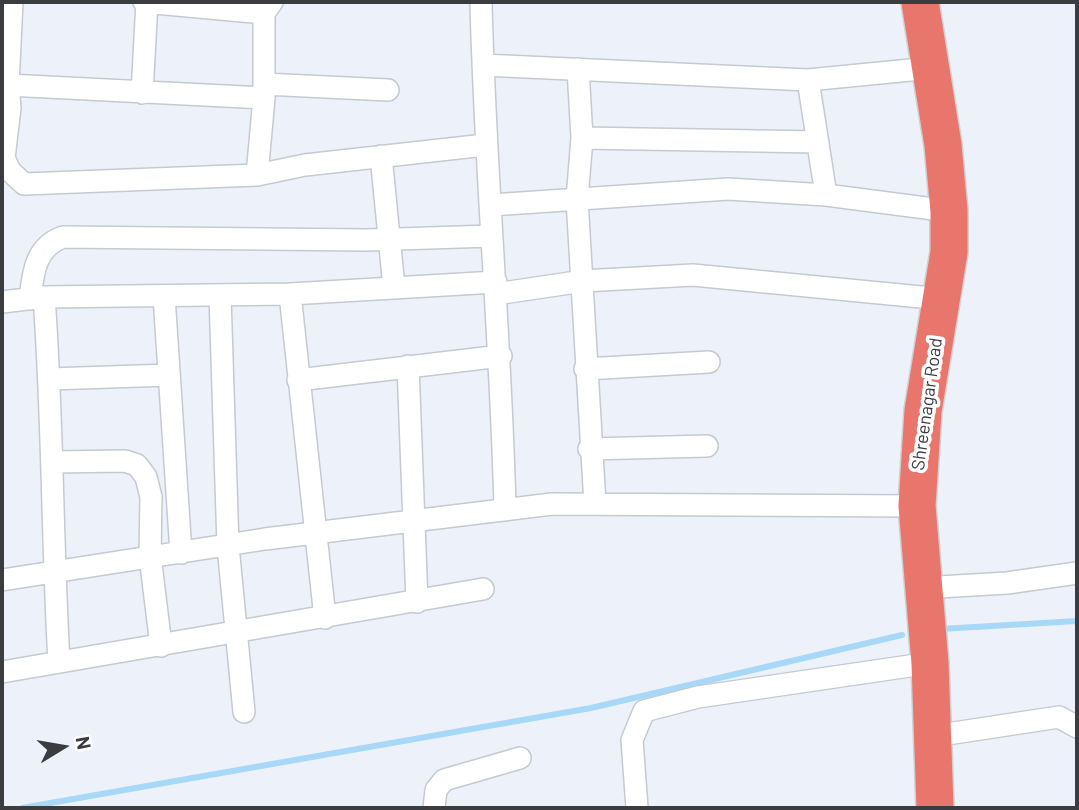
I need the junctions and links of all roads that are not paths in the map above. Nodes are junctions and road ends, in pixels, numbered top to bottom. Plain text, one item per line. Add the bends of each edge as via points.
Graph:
1 (12, 2) edge
2 (146, 2) edge
3 (481, 2) edge
4 (920, 2) edge
5 (267, 5) edge
6 (483, 65) junction
7 (931, 68) junction
8 (578, 69) junction
9 (808, 80) junction
10 (388, 90) dead end
11 (264, 91) junction
12 (142, 93) junction
13 (6, 99) edge
14 (582, 138) junction
15 (818, 142) junction
16 (485, 145) junction
17 (382, 156) junction
18 (257, 175) junction
19 (827, 195) junction
20 (577, 199) junction
21 (491, 205) junction
22 (949, 211) junction
23 (491, 236) junction
24 (390, 239) junction
25 (583, 281) junction
26 (394, 286) junction
27 (496, 288) junction
28 (289, 293) junction
29 (164, 296) junction
30 (220, 296) junction
31 (37, 298) junction
32 (942, 299) junction
33 (2, 302) edge
34 (501, 356) junction
35 (709, 362) dead end
36 (408, 366) junction
37 (585, 369) junction
38 (169, 375) junction
39 (50, 379) junction
40 (298, 380) junction
41 (707, 446) dead end
42 (589, 449) junction
43 (52, 462) junction
44 (595, 504) junction
45 (917, 506) junction
46 (505, 510) junction
47 (413, 521) junction
48 (316, 533) junction
49 (228, 546) junction
50 (181, 553) junction
51 (150, 556) junction
52 (54, 573) junction
53 (1077, 573) edge
54 (2, 580) edge
55 (922, 588) junction
56 (483, 589) dead end
57 (417, 602) junction
58 (325, 618) junction
59 (236, 634) junction
60 (160, 646) junction
61 (59, 662) junction
62 (930, 663) junction
63 (2, 672) edge
64 (244, 712) dead end
65 (1077, 727) edge
66 (934, 736) junction
67 (520, 758) dead end
68 (434, 808) edge
69 (637, 808) edge
70 (935, 808) edge

1 - 13 street
2 - 5 street
2 - 12 street
3 - 6 street
4 - 7 highway, Shreenagar Road
5 - 11 street
6 - 8 street
6 - 16 street
7 - 9 street
7 - 22 highway, Shreenagar Road
8 - 9 street
8 - 14 street
9 - 15 street
10 - 11 street
11 - 12 street
11 - 18 street
12 - 13 street
13 - 18 street via 4,158 24,184
14 - 15 street
14 - 20 street
15 - 19 street
16 - 17 street
16 - 21 street
17 - 18 street
17 - 24 street
19 - 20 street via 728,189
19 - 22 street
20 - 21 street
20 - 25 street
21 - 23 street
22 - 32 highway, Shreenagar Road
23 - 24 street
23 - 27 street
24 - 26 street
24 - 31 street via 63,237 43,250 34,267
25 - 27 street
25 - 32 street via 694,275
25 - 37 street
26 - 27 street
26 - 28 street
27 - 34 street
28 - 30 street
28 - 40 street
29 - 30 street
29 - 31 street
29 - 38 street
30 - 49 street
31 - 33 street
31 - 39 street
32 - 45 highway, Shreenagar Road via 923,411
34 - 36 street
34 - 46 street
35 - 37 street
36 - 40 street
36 - 47 street
37 - 42 street
38 - 39 street
38 - 50 street
39 - 43 street
40 - 48 street
41 - 42 street
42 - 44 street
43 - 51 street via 125,461 137,465 151,496
43 - 52 street
44 - 45 street
44 - 46 street
45 - 55 highway, Shreenagar Road
46 - 47 street
47 - 48 street
47 - 57 street
48 - 49 street
48 - 58 street
49 - 50 street
49 - 59 street
50 - 51 street
51 - 52 street
51 - 60 street
52 - 54 street
52 - 61 street
53 - 55 street
55 - 62 highway, Shreenagar Road
56 - 57 street
57 - 58 street
58 - 59 street
59 - 60 street
59 - 64 street
60 - 61 street
61 - 63 street
62 - 66 highway, Shreenagar Road
62 - 69 street via 698,697 645,710 632,740
65 - 66 street via 1059,717
66 - 70 highway, Shreenagar Road
67 - 68 street via 444,780 436,790

